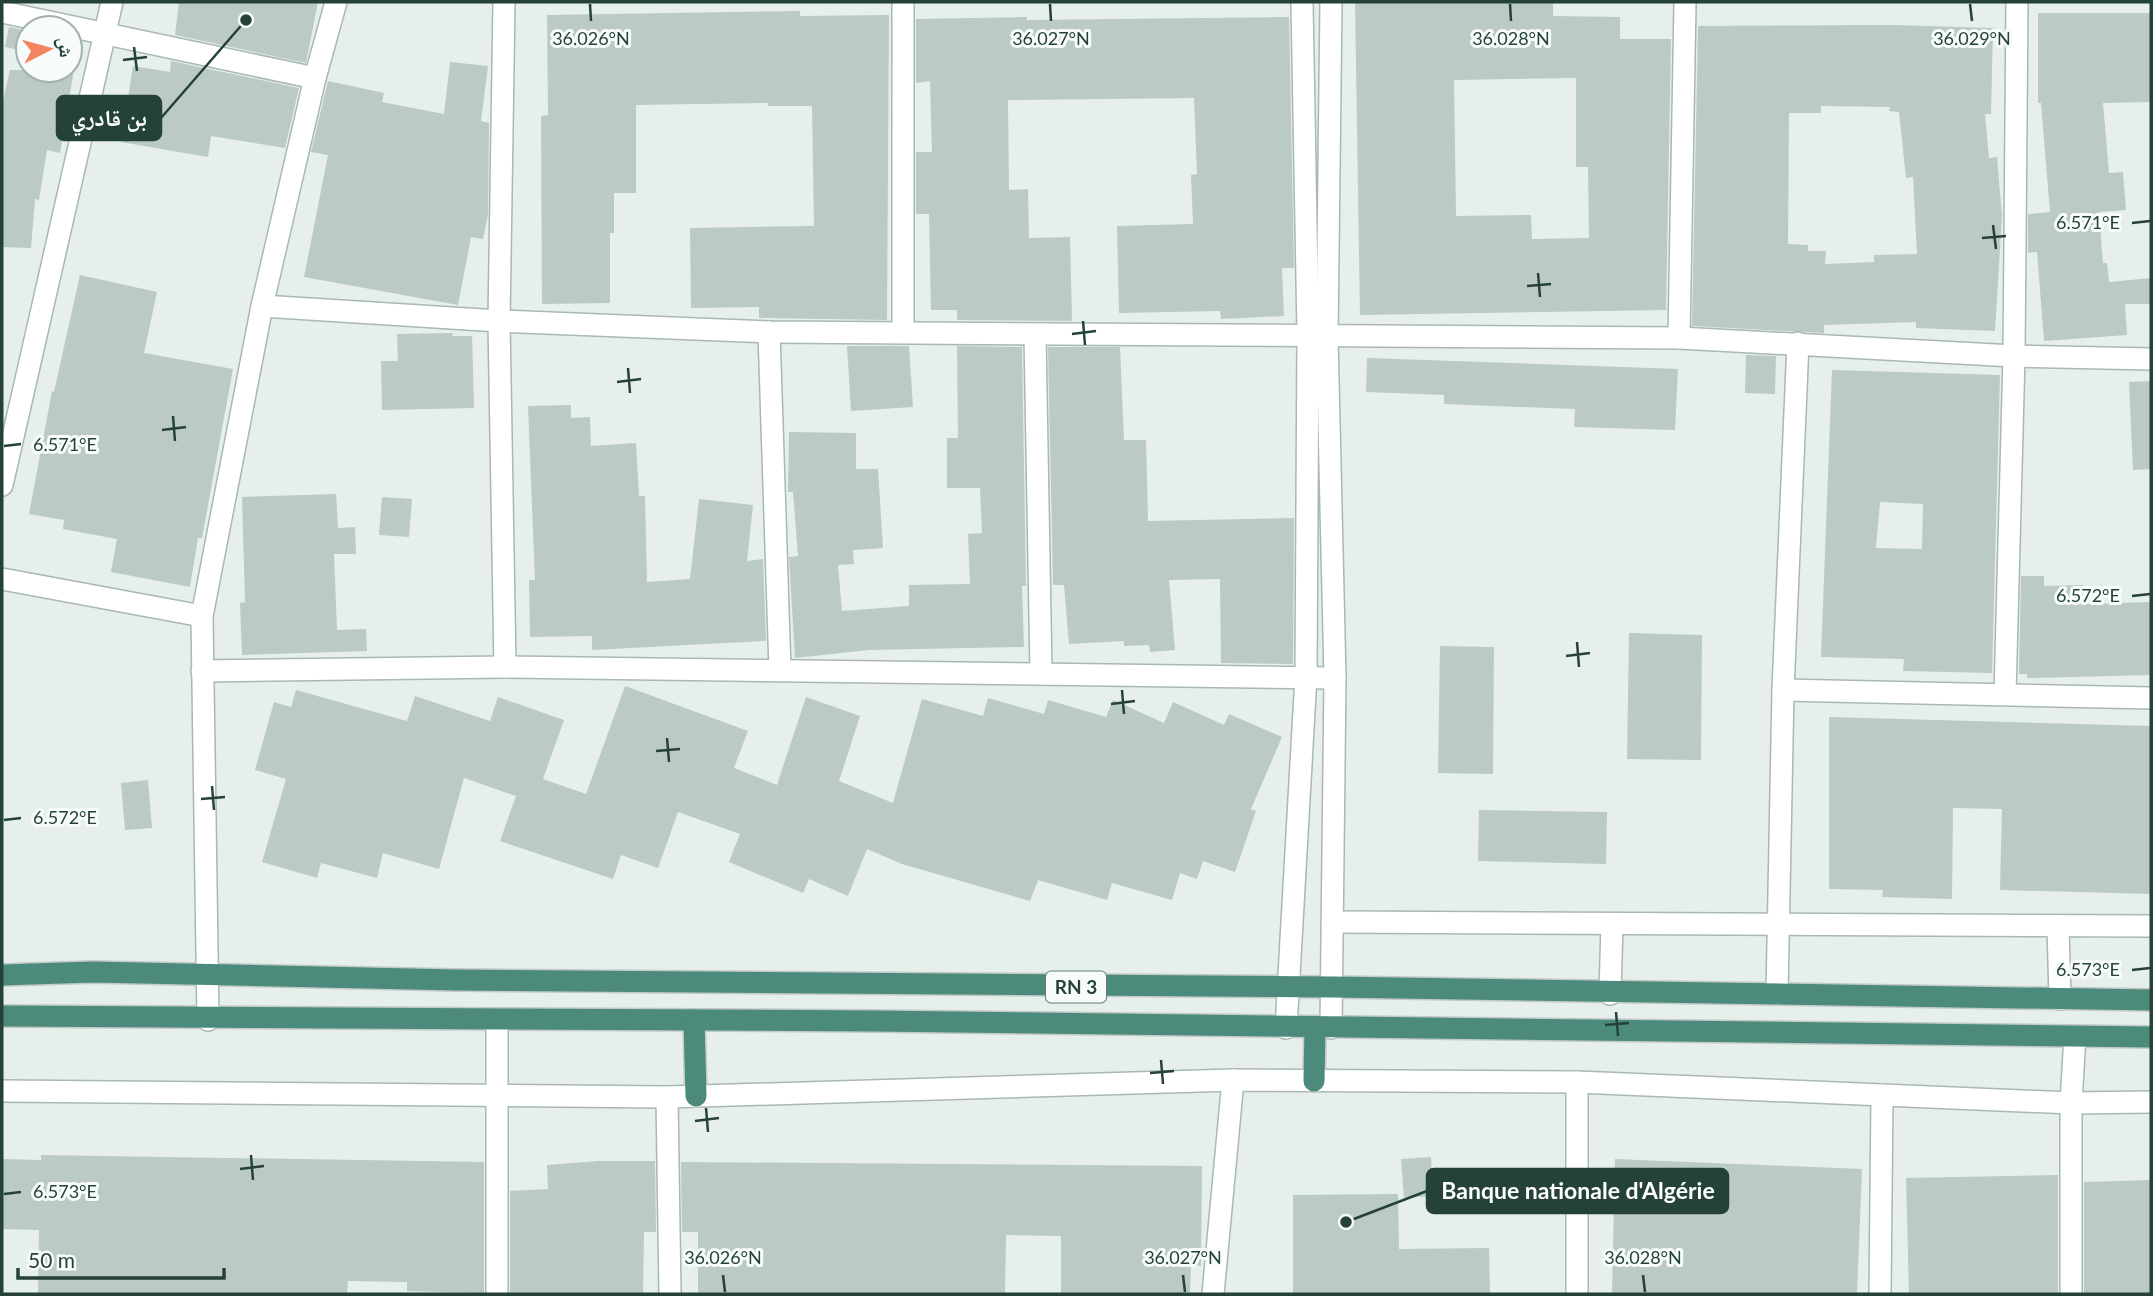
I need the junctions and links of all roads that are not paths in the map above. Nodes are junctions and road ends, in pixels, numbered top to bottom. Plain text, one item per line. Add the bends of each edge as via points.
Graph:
1 (112, 2) edge
2 (336, 2) edge
3 (504, 2) edge
4 (903, 2) edge
5 (1302, 2) edge
6 (1331, 2) edge
7 (1685, 2) edge
8 (2017, 2) edge
9 (2, 12) edge
10 (104, 33) junction
11 (315, 78) junction
12 (262, 306) junction
13 (499, 321) junction
14 (769, 332) junction
15 (903, 332) junction
16 (1035, 335) junction
17 (1318, 336) junction
18 (1679, 338) junction
19 (1798, 343) junction
20 (2014, 356) junction
21 (2151, 359) edge
22 (2, 485) edge
23 (2, 579) edge
24 (202, 616) junction
25 (505, 667) junction
26 (780, 670) junction
27 (202, 671) junction
28 (1041, 674) junction
29 (1306, 676) junction
30 (1335, 678) junction
31 (1783, 690) junction
32 (2006, 694) junction
33 (2151, 698) edge
34 (1333, 922) junction
35 (1612, 925) junction
36 (1777, 926) junction
37 (2058, 926) junction
38 (2151, 926) edge
39 (205, 974) junction
40 (2, 975) edge
41 (1333, 988) junction
42 (1287, 989) junction
43 (1610, 994) junction
44 (1777, 994) junction
45 (2060, 999) junction
46 (2151, 1000) edge
47 (2, 1016) edge
48 (497, 1019) junction
49 (208, 1020) junction
50 (694, 1020) junction
51 (1286, 1027) junction
52 (1323, 1028) junction
53 (2075, 1036) junction
54 (2151, 1037) edge
55 (1233, 1080) junction
56 (1314, 1081) junction
57 (1577, 1082) junction
58 (2, 1091) edge
59 (496, 1095) junction
60 (1882, 1095) junction
61 (696, 1096) junction
62 (667, 1097) junction
63 (2151, 1102) edge
64 (2071, 1103) junction
65 (498, 1294) edge
66 (670, 1294) edge
67 (1213, 1294) edge
68 (1577, 1294) edge
69 (1880, 1294) edge
70 (2071, 1294) edge

1 - 10 street
2 - 11 street
3 - 13 street
4 - 15 street
5 - 17 street
6 - 17 street
7 - 18 street
8 - 20 street
9 - 10 street
10 - 11 street
10 - 22 street
11 - 12 street
12 - 13 street
12 - 24 street
13 - 14 street
13 - 25 street
14 - 15 street
14 - 26 street
15 - 16 street
16 - 17 street
16 - 28 street
17 - 18 street
17 - 29 street
17 - 30 street
18 - 19 street
19 - 20 street
19 - 31 street
20 - 21 street
20 - 32 street
23 - 24 street
24 - 27 street
25 - 26 street
25 - 27 street
26 - 28 street
27 - 39 street
28 - 29 street
29 - 30 street
29 - 42 street
30 - 34 street
31 - 32 street
31 - 36 street
32 - 33 street
34 - 35 street
34 - 41 street
35 - 36 street
35 - 43 street
36 - 37 street
36 - 44 street
37 - 38 street
37 - 45 street
39 - 40 highway, RN 3
39 - 42 highway, RN 3
39 - 49 street
41 - 42 highway, RN 3
41 - 43 highway, RN 3
41 - 52 street
42 - 51 street
43 - 44 highway, RN 3
44 - 45 highway, RN 3
45 - 46 highway, RN 3
47 - 49 highway, RN 3
48 - 49 highway, RN 3
48 - 50 highway, RN 3
48 - 59 street
50 - 51 highway, RN 3
50 - 61 highway
51 - 52 highway, RN 3
52 - 53 highway, RN 3
52 - 56 highway
53 - 54 highway, RN 3
53 - 64 street
55 - 56 street
55 - 61 street
55 - 67 street
56 - 57 street
57 - 60 street
57 - 68 street
58 - 59 street
59 - 62 street
59 - 65 street
60 - 64 street
60 - 69 street
61 - 62 street
62 - 66 street
63 - 64 street
64 - 70 street

